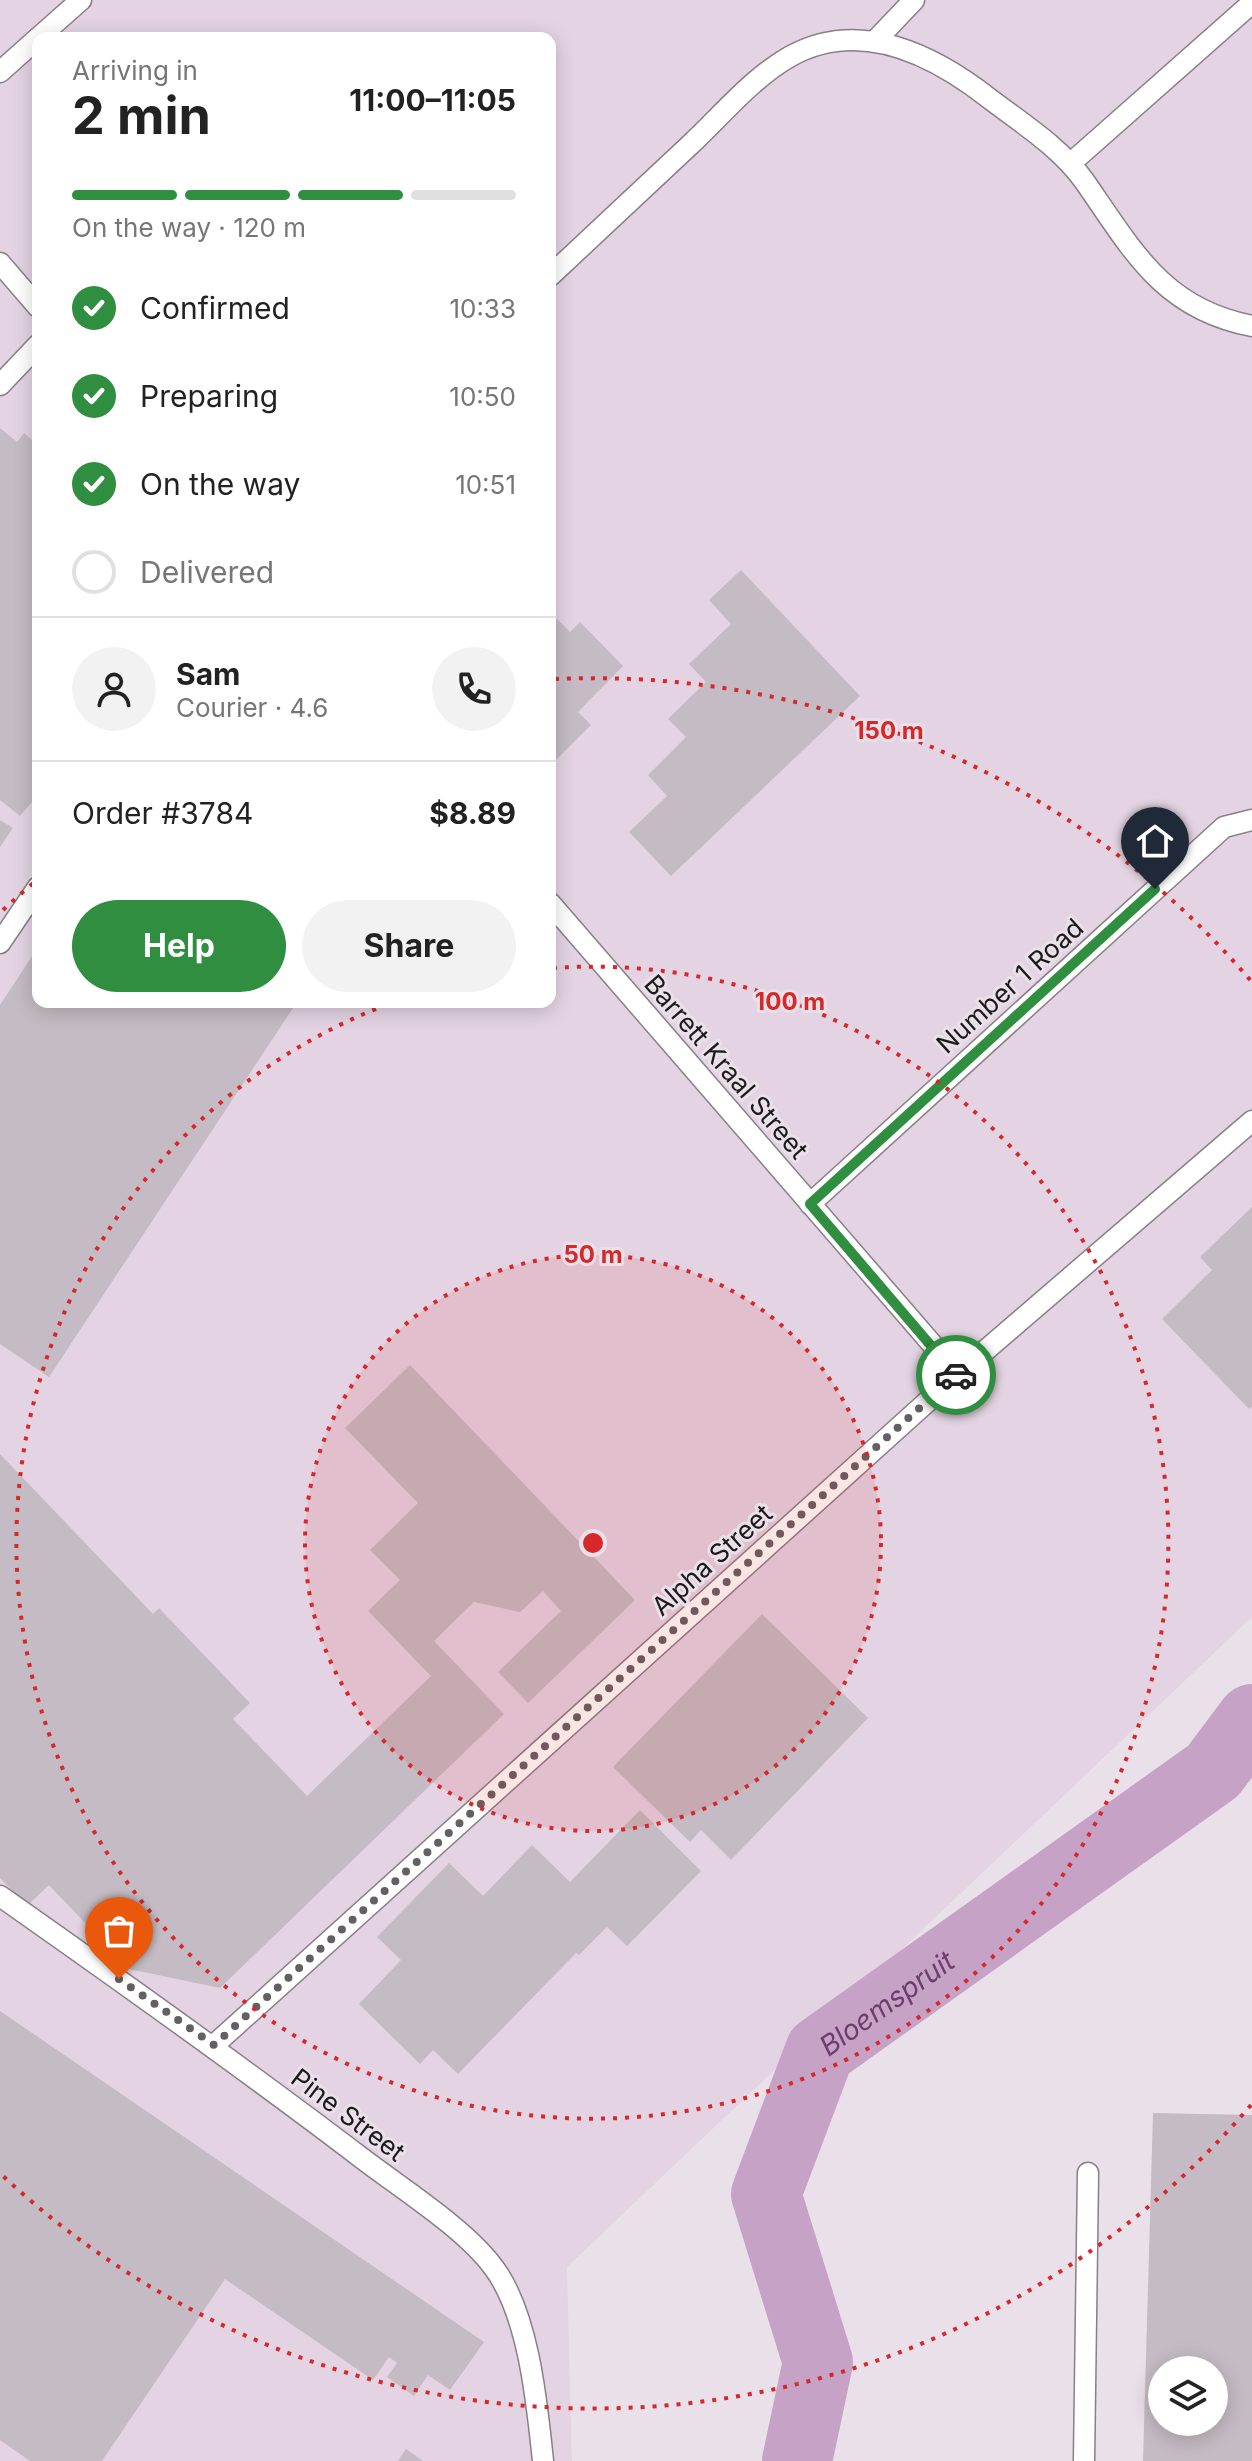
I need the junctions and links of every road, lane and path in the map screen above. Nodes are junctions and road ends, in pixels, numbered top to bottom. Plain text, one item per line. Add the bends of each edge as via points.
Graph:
1 (81, 0) edge
2 (914, 0) edge
3 (1252, 3) edge
4 (45, 32) edge
5 (876, 40) junction
6 (32, 43) edge
7 (0, 72) edge
8 (1071, 163) junction
9 (0, 263) edge
10 (556, 270) edge
11 (32, 300) edge
12 (1252, 326) edge
13 (32, 351) edge
14 (0, 385) edge
15 (1252, 820) edge
16 (32, 896) edge
17 (556, 910) edge
18 (0, 943) edge
19 (1252, 1121) edge
20 (810, 1204) junction
21 (958, 1374) junction
22 (0, 1896) edge
23 (214, 2045) junction
24 (1088, 2173) dead end
25 (543, 2461) edge
26 (1084, 2461) edge

1 - 4 lane
2 - 5 lane
3 - 8 lane
5 - 8 lane via 925,55 975,87
5 - 10 lane via 833,42 791,56
6 - 7 lane
8 - 12 lane via 1150,274 1186,304
9 - 11 lane
13 - 14 lane
15 - 20 lane, Number 1 Road via 1224,827
16 - 18 lane
17 - 20 lane, Barrett Kraal Street
19 - 21 lane, Alpha Street
20 - 21 lane, Barrett Kraal Street
21 - 23 lane, Alpha Street
22 - 23 lane, Pine Street
23 - 25 lane, Pine Street via 451,2226 495,2269 521,2326 536,2392
24 - 26 lane

